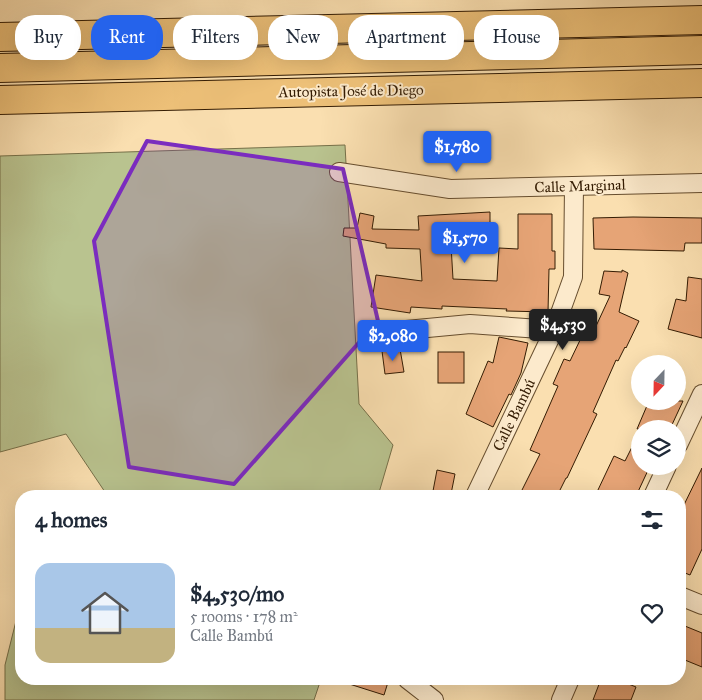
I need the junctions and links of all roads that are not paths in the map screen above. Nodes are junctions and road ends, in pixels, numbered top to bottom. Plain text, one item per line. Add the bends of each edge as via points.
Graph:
1 (702, 20) edge
2 (0, 37) edge
3 (702, 50) edge
4 (0, 68) edge
5 (702, 83) edge
6 (0, 100) edge
7 (339, 172) dead end
8 (702, 182) edge
9 (574, 186) junction
10 (554, 330) junction
11 (385, 332) dead end
12 (702, 394) edge
13 (686, 428) edge
14 (663, 475) edge
15 (478, 490) edge
16 (656, 490) edge
17 (686, 598) edge
18 (702, 605) edge
19 (415, 685) edge
20 (567, 685) edge
21 (434, 700) edge
22 (561, 700) edge

1 - 2 highway
3 - 4 highway
5 - 6 highway, Autopista José de Diego
7 - 9 street, Calle Marginal via 450,189
8 - 9 street, Calle Marginal
9 - 10 street, Calle Bambú via 573,277
10 - 11 street via 470,324
10 - 15 street, Calle Bambú
12 - 13 street
14 - 16 street
17 - 18 street
19 - 21 street
20 - 22 street

